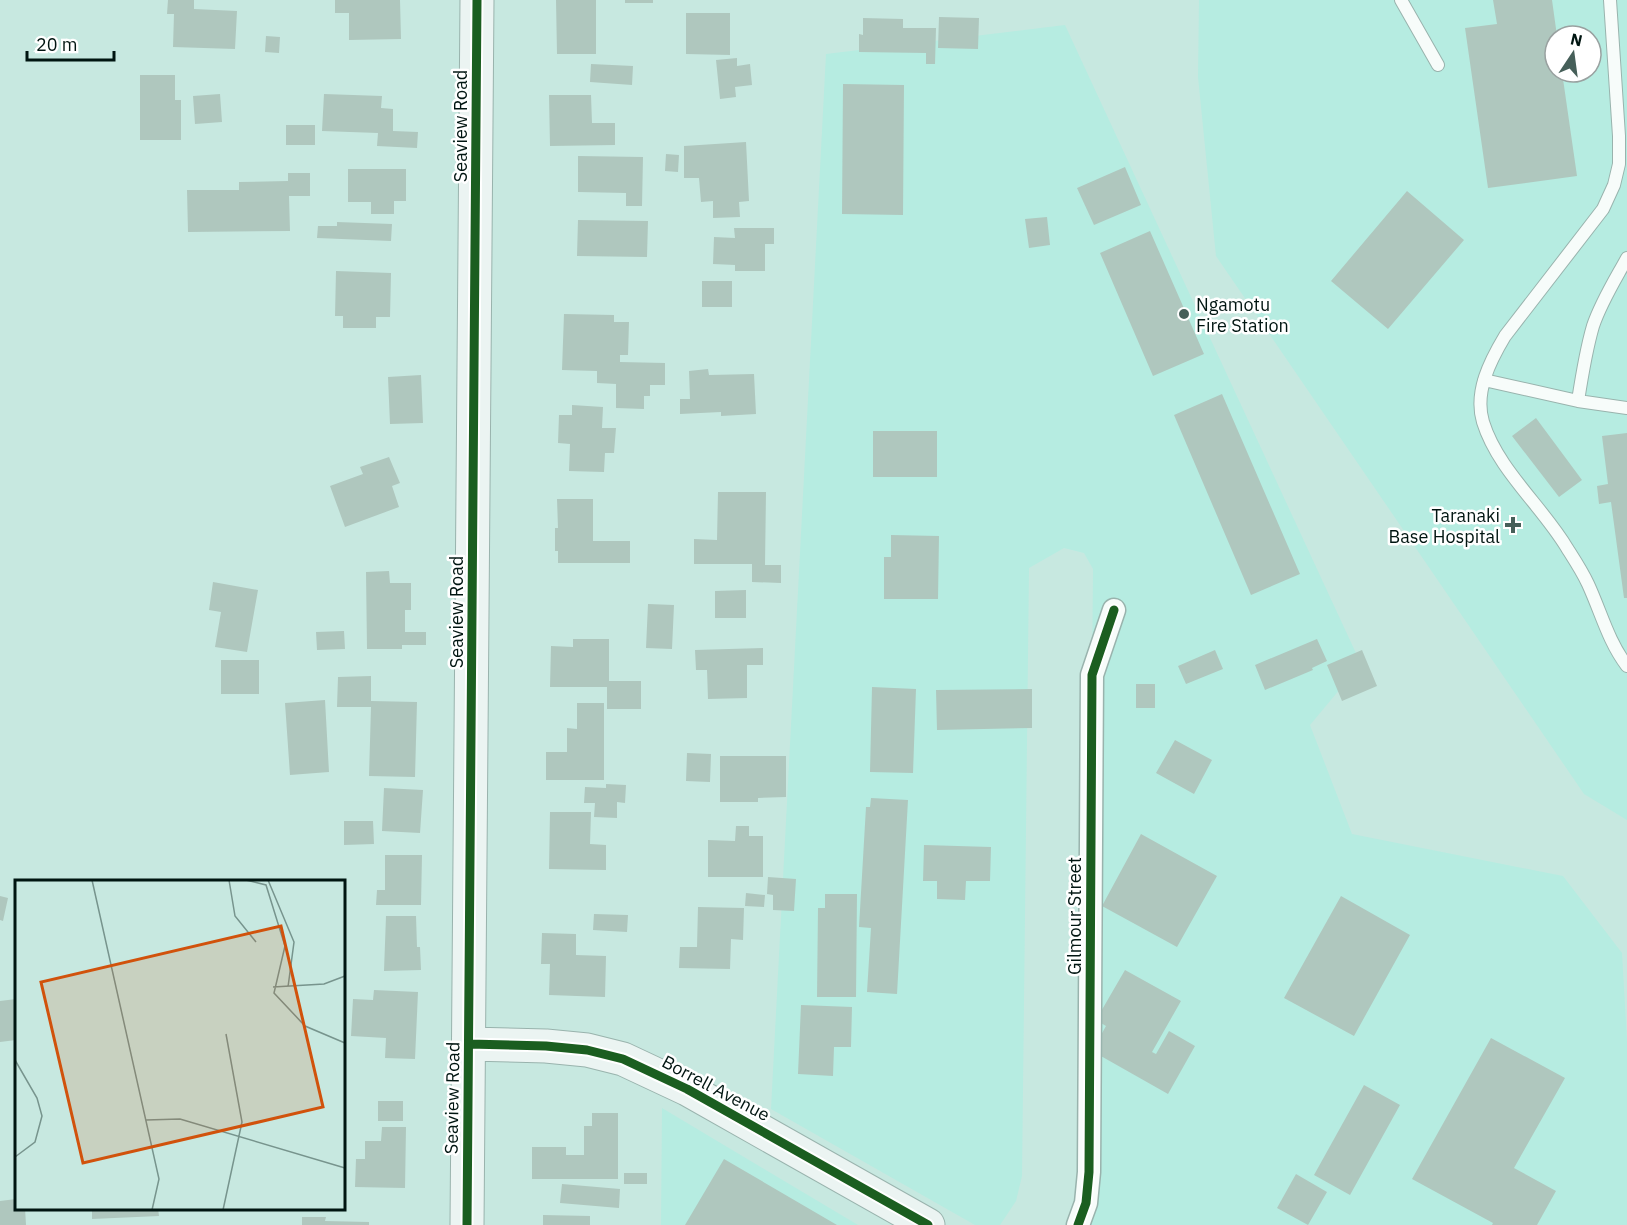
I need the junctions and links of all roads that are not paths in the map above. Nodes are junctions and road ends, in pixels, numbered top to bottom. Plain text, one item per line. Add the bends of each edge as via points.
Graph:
1 (477, 0) edge
2 (1401, 0) edge
3 (1610, 0) edge
4 (1438, 65) dead end
5 (1627, 258) edge
6 (1484, 380) junction
7 (1578, 401) junction
8 (1627, 408) edge
9 (1114, 610) dead end
10 (1627, 666) edge
11 (469, 1044) junction
12 (467, 1225) edge
13 (928, 1225) edge
14 (1078, 1225) edge

1 - 11 street, Seaview Road
2 - 4 lane
3 - 6 lane via 1619,136 1614,185 1603,209 1505,336
5 - 7 lane via 1594,324
6 - 7 lane
6 - 10 lane via 1480,399 1482,421 1492,442 1566,546 1587,583 1617,653
7 - 8 lane
9 - 14 street, Gilmour Street via 1092,675 1089,1172 1086,1203
11 - 12 street, Seaview Road
11 - 13 street, Borrell Avenue via 546,1046 623,1059 687,1089

